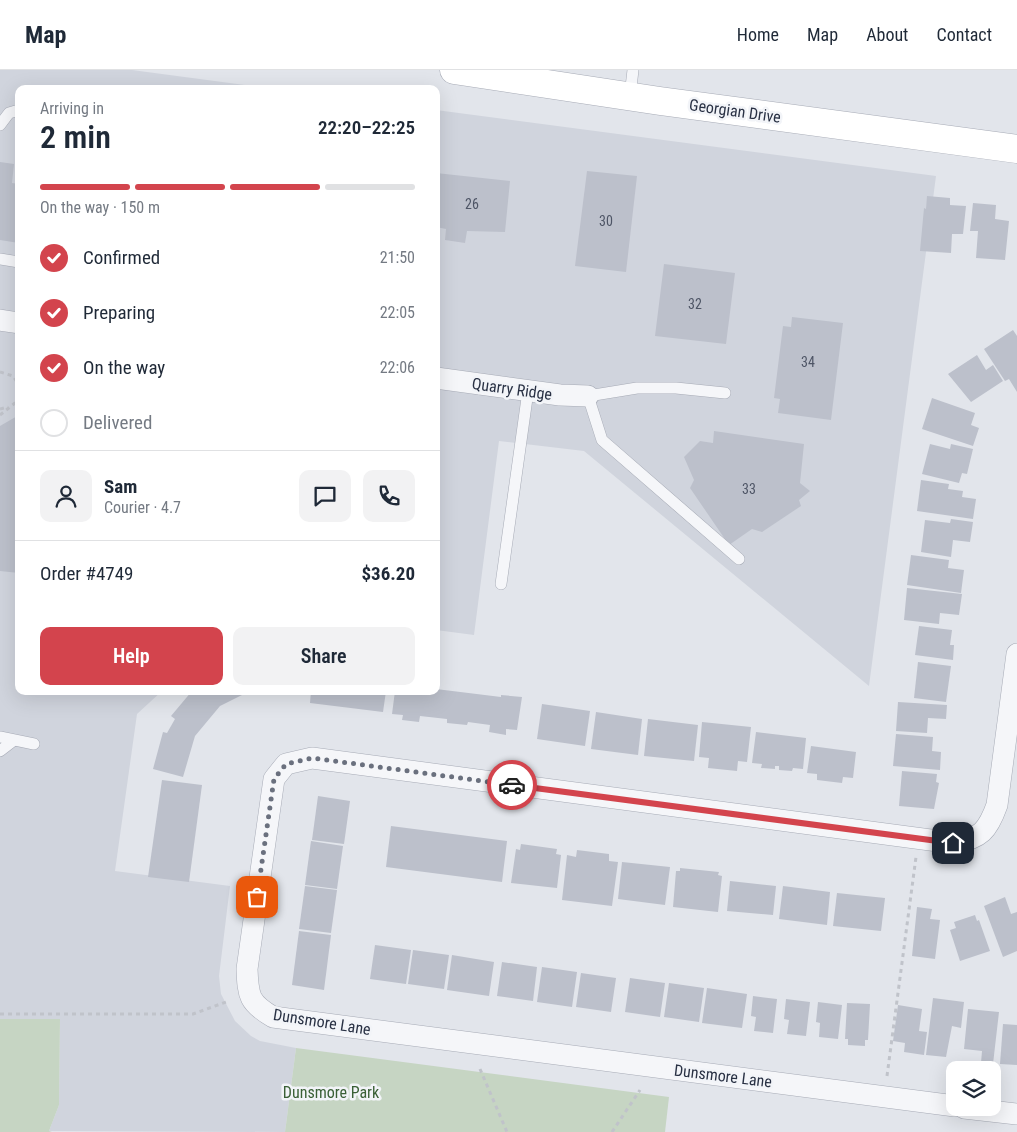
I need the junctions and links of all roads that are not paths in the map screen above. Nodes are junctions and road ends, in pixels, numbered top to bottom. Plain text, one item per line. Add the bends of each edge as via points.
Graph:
1 (454, 70) edge
2 (632, 83) edge
3 (15, 111) edge
4 (0, 125) edge
5 (1017, 148) edge
6 (0, 259) edge
7 (15, 261) edge
8 (0, 320) edge
9 (15, 322) edge
10 (440, 379) edge
11 (528, 391) junction
12 (725, 393) dead end
13 (588, 396) junction
14 (738, 559) dead end
15 (501, 584) dead end
16 (1017, 654) edge
17 (0, 737) edge
18 (13, 741) junction
19 (34, 744) dead end
20 (0, 751) edge
21 (946, 1105) edge
22 (1001, 1112) edge
23 (1017, 1114) edge

1 - 2 main road, Georgian Drive
2 - 5 main road, Georgian Drive
3 - 4 lane via 9,113
6 - 7 lane
8 - 9 street
10 - 11 street, Quarry Ridge
11 - 13 street, Quarry Ridge
11 - 15 lane
12 - 13 lane via 647,388
13 - 14 lane via 602,440
16 - 21 street, Dunsmore Lane via 997,805 991,824 966,841 953,843 918,839 312,758 286,764 274,779 247,969 250,997 258,1009 273,1017
17 - 18 lane
18 - 19 lane
18 - 20 lane
22 - 23 street

